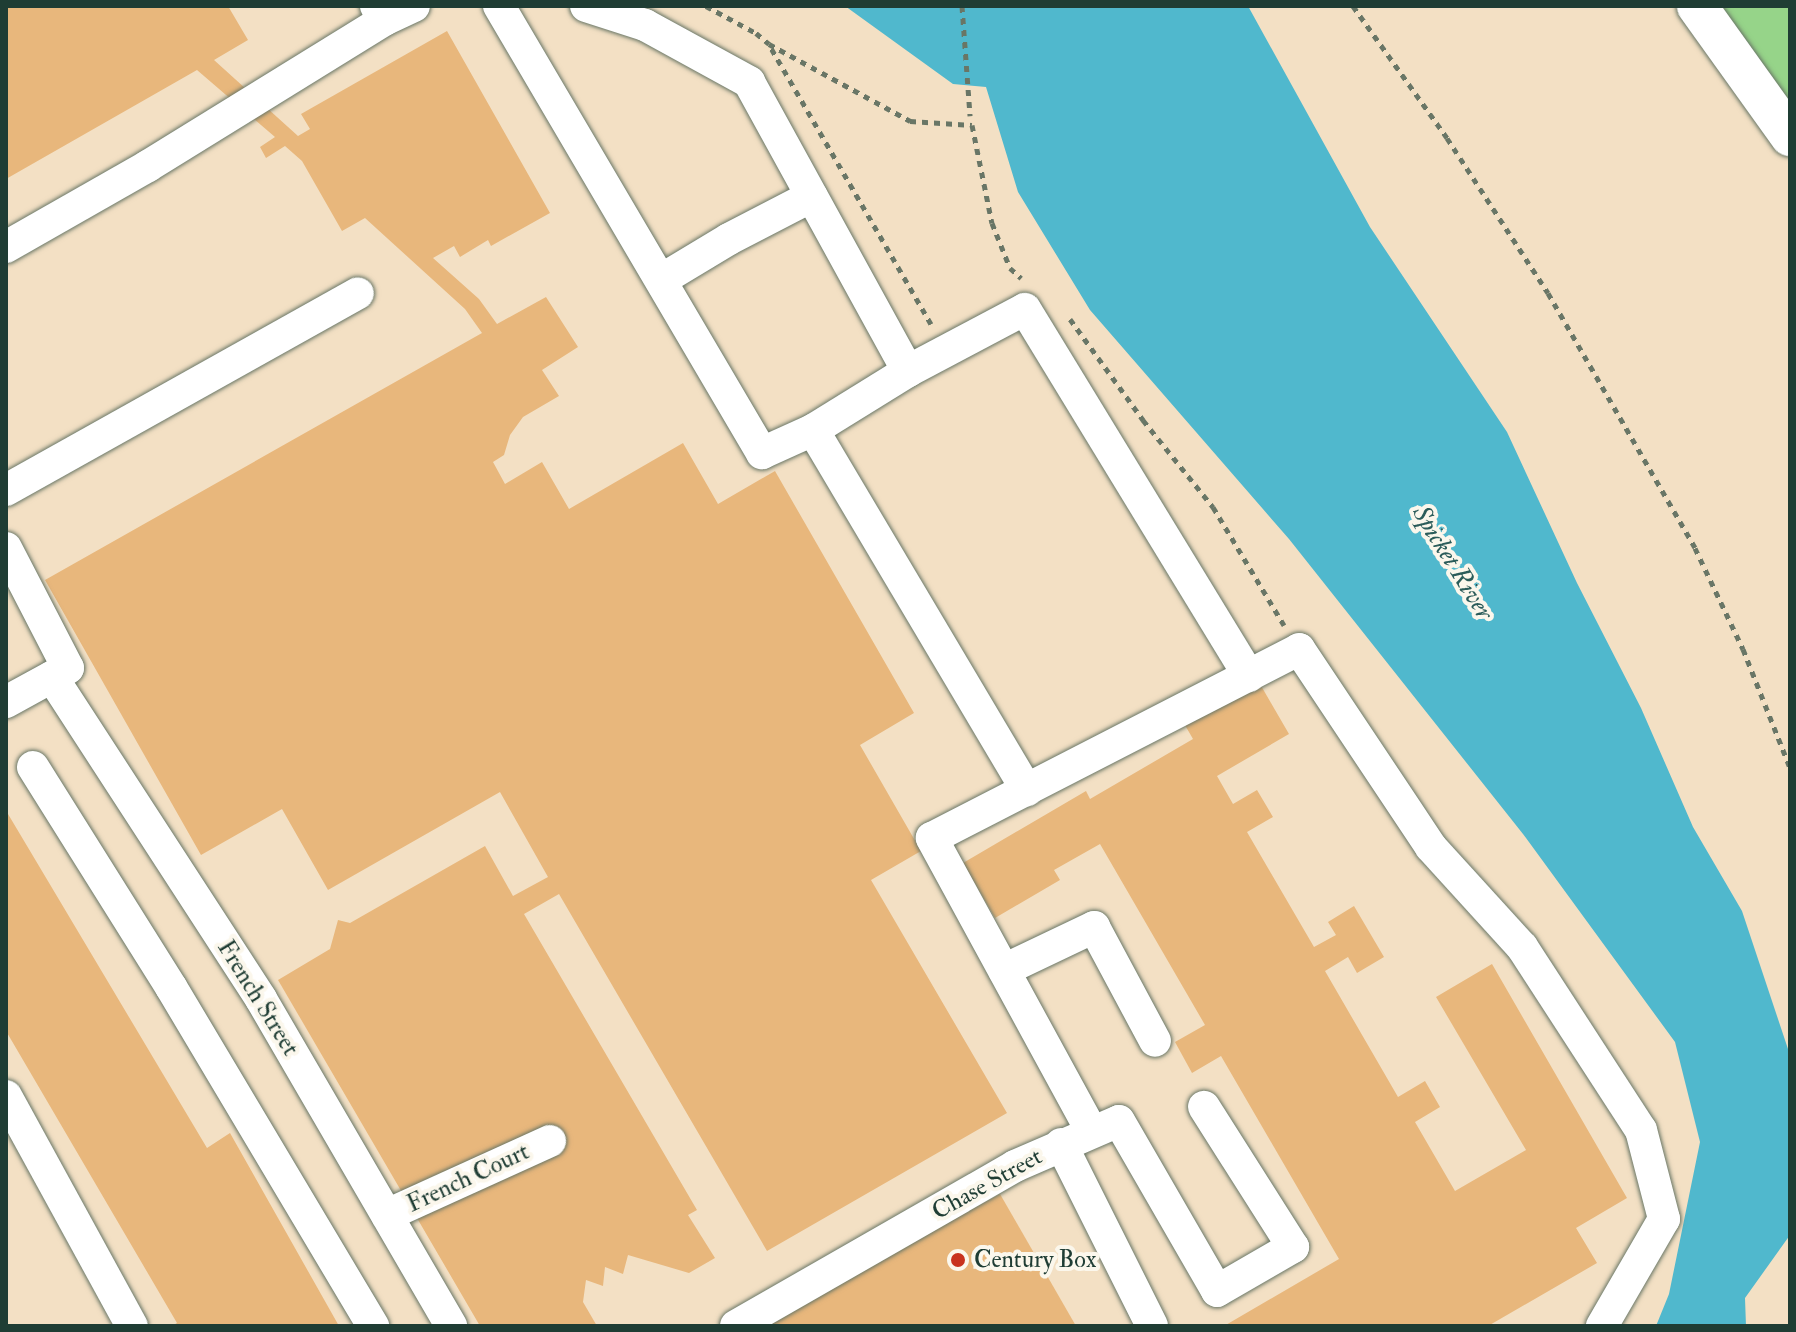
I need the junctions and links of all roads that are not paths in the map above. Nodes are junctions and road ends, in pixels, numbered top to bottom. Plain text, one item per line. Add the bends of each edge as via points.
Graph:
1 (414, 6) edge
2 (499, 6) edge
3 (586, 6) edge
4 (1697, 6) edge
5 (380, 13) edge
6 (1790, 136) edge
7 (812, 196) junction
8 (6, 247) edge
9 (661, 280) junction
10 (358, 293) dead end
11 (908, 371) junction
12 (813, 430) junction
13 (6, 490) edge
14 (6, 548) edge
15 (60, 672) junction
16 (1249, 676) junction
17 (6, 702) edge
18 (33, 767) dead end
19 (1027, 790) junction
20 (1004, 970) junction
21 (1155, 1041) dead end
22 (6, 1096) edge
23 (1204, 1107) dead end
24 (1092, 1132) junction
25 (550, 1141) dead end
26 (1061, 1144) junction
27 (387, 1215) junction
28 (132, 1326) edge
29 (373, 1326) edge
30 (451, 1326) edge
31 (736, 1326) edge
32 (1152, 1326) edge
33 (1602, 1326) edge

1 - 5 street
2 - 9 street
3 - 7 street via 645,25 749,82
4 - 6 main road
5 - 8 street via 148,166
7 - 9 street
7 - 11 street
9 - 12 street via 762,453
10 - 13 street
11 - 12 street
11 - 16 street via 1025,309
12 - 19 street
14 - 15 street, French Street
15 - 17 street
15 - 27 street, French Street
16 - 19 street
16 - 33 street via 1299,649 1431,847 1522,947 1641,1130 1664,1219
18 - 29 street
19 - 20 street via 932,838
20 - 21 street via 1094,927
20 - 24 street
22 - 28 street
23 - 24 street via 1293,1247 1217,1291 1119,1121
24 - 26 street
25 - 27 street, French Court
26 - 31 street, Chase Street
26 - 32 street, Chase Street
27 - 30 street, French Street

